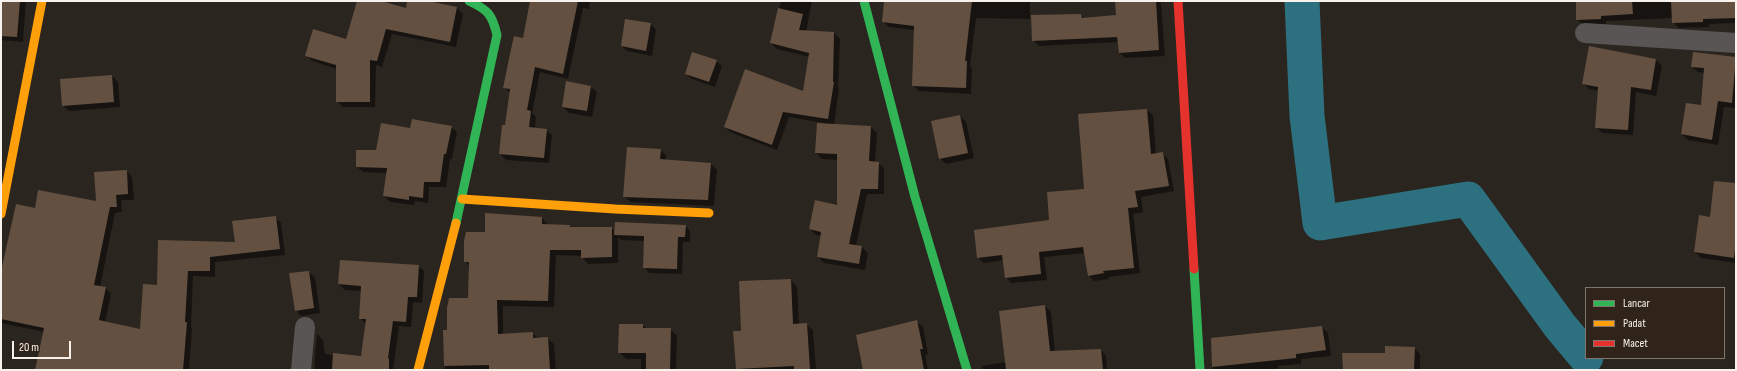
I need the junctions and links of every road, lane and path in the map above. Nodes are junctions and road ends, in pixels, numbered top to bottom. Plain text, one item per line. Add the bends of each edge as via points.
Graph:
1 (42, 1) edge
2 (469, 1) edge
3 (864, 1) edge
4 (1178, 1) edge
5 (1586, 33) dead end
6 (1736, 43) edge
7 (462, 199) junction
8 (709, 213) dead end
9 (1, 214) edge
10 (305, 327) dead end
11 (301, 370) edge
12 (418, 370) edge
13 (967, 370) edge
14 (1200, 370) edge

1 - 9 street
2 - 7 street via 488,10 497,35
3 - 13 street via 915,197
4 - 14 street
5 - 6 street
7 - 8 street
7 - 12 street
10 - 11 street

